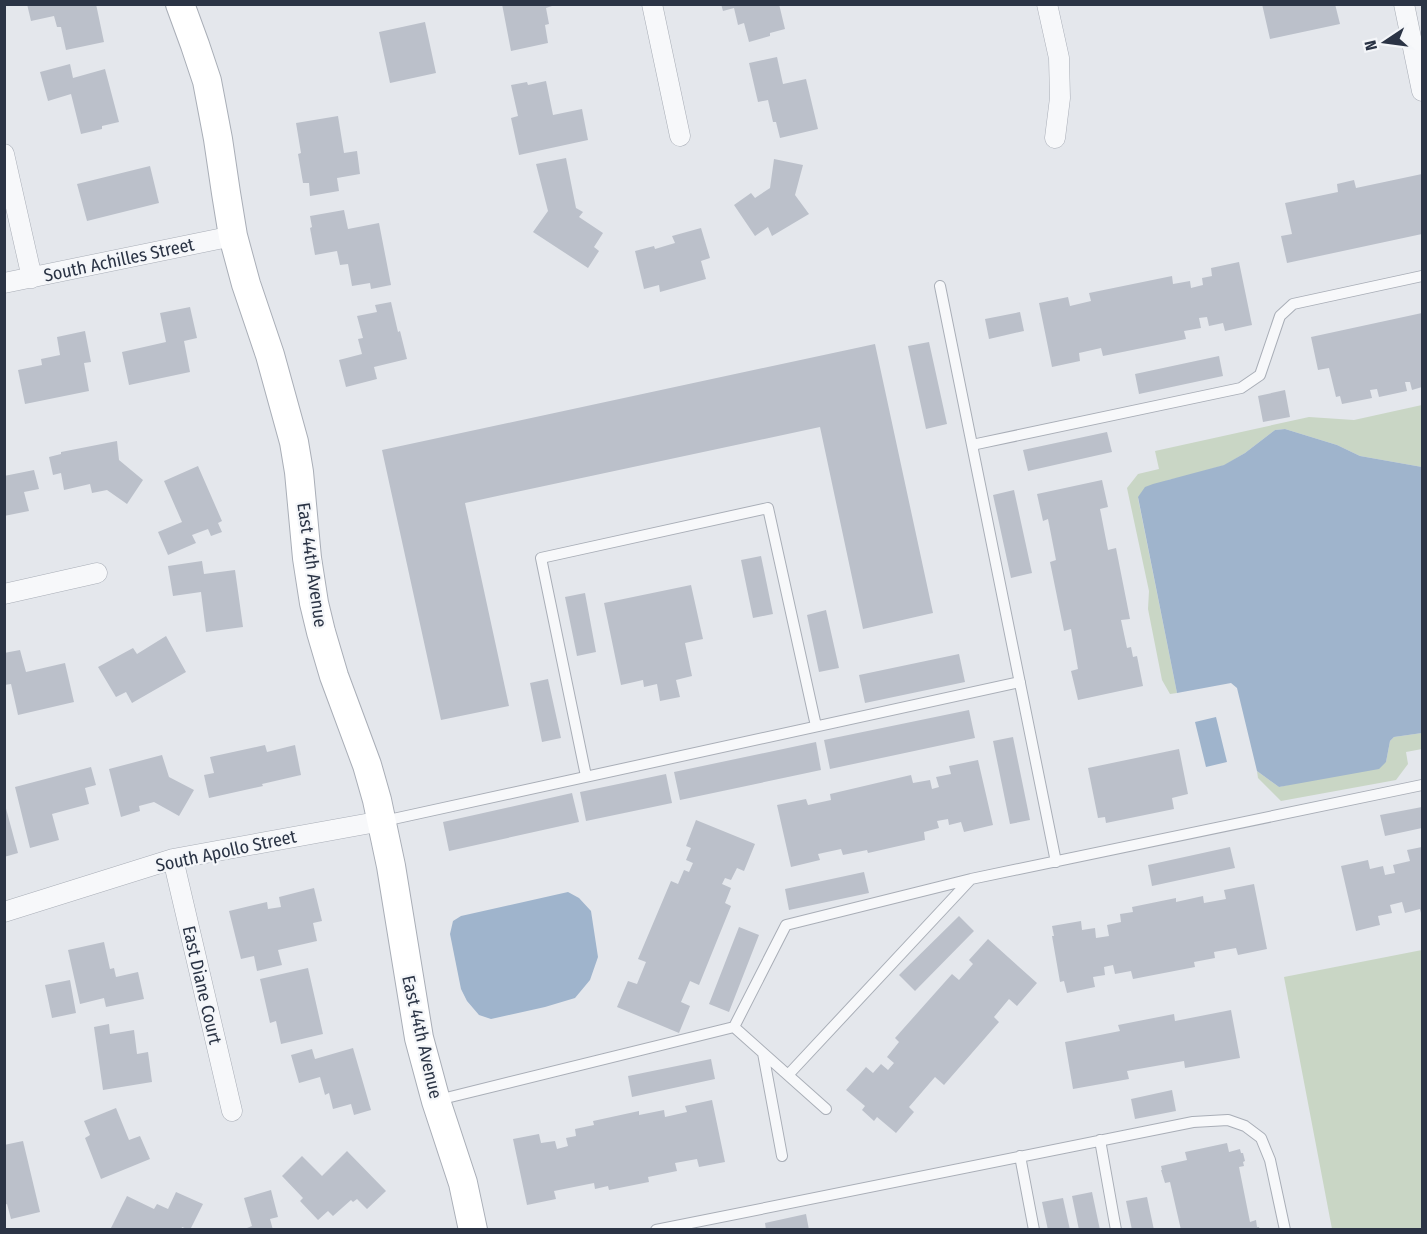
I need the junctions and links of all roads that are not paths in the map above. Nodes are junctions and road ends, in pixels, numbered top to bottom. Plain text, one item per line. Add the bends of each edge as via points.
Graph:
1 (180, 4) edge
2 (652, 4) edge
3 (1047, 4) edge
4 (1404, 4) edge
5 (1422, 91) edge
6 (680, 136) dead end
7 (1055, 138) dead end
8 (4, 154) edge
9 (233, 236) junction
10 (1422, 276) edge
11 (32, 278) junction
12 (4, 283) edge
13 (940, 286) dead end
14 (972, 445) junction
15 (97, 573) dead end
16 (4, 594) edge
17 (1020, 682) junction
18 (816, 726) junction
19 (586, 776) junction
20 (1422, 785) edge
21 (382, 821) junction
22 (173, 858) junction
23 (1056, 862) junction
24 (971, 879) junction
25 (4, 912) edge
26 (734, 1027) junction
27 (764, 1053) junction
28 (788, 1075) junction
29 (436, 1101) junction
30 (826, 1108) dead end
31 (231, 1111) dead end
32 (1100, 1140) junction
33 (782, 1156) dead end
34 (1020, 1156) junction
35 (473, 1230) edge
36 (656, 1230) edge
37 (1034, 1230) edge
38 (1116, 1230) edge
39 (1285, 1230) edge

1 - 9 street, East 44th Avenue via 207,81
2 - 6 street
3 - 7 street via 1059,58
4 - 5 street
8 - 11 street
9 - 11 street, South Achilles Street
9 - 21 street, East 44th Avenue via 294,442 309,573 321,632
10 - 14 lane via 1293,304 1280,316 1260,375 1241,388
11 - 12 street, South Achilles Street
13 - 14 lane
14 - 17 lane
15 - 16 street
17 - 18 lane
17 - 23 lane
18 - 19 lane
18 - 19 lane via 768,508 541,558
19 - 21 lane
20 - 23 lane
21 - 22 street, South Apollo Street
21 - 29 street, East 44th Avenue via 415,1023
22 - 25 street, South Apollo Street
22 - 31 street, East Diane Court
23 - 24 lane
24 - 26 lane via 786,925
24 - 28 lane
26 - 27 lane
26 - 29 lane
27 - 28 lane
27 - 33 lane
28 - 30 lane
29 - 35 street, East 44th Avenue via 459,1167
32 - 34 lane
32 - 38 lane
32 - 39 lane via 1193,1122 1228,1120 1245,1126 1261,1138 1270,1160
34 - 36 lane
34 - 37 lane

